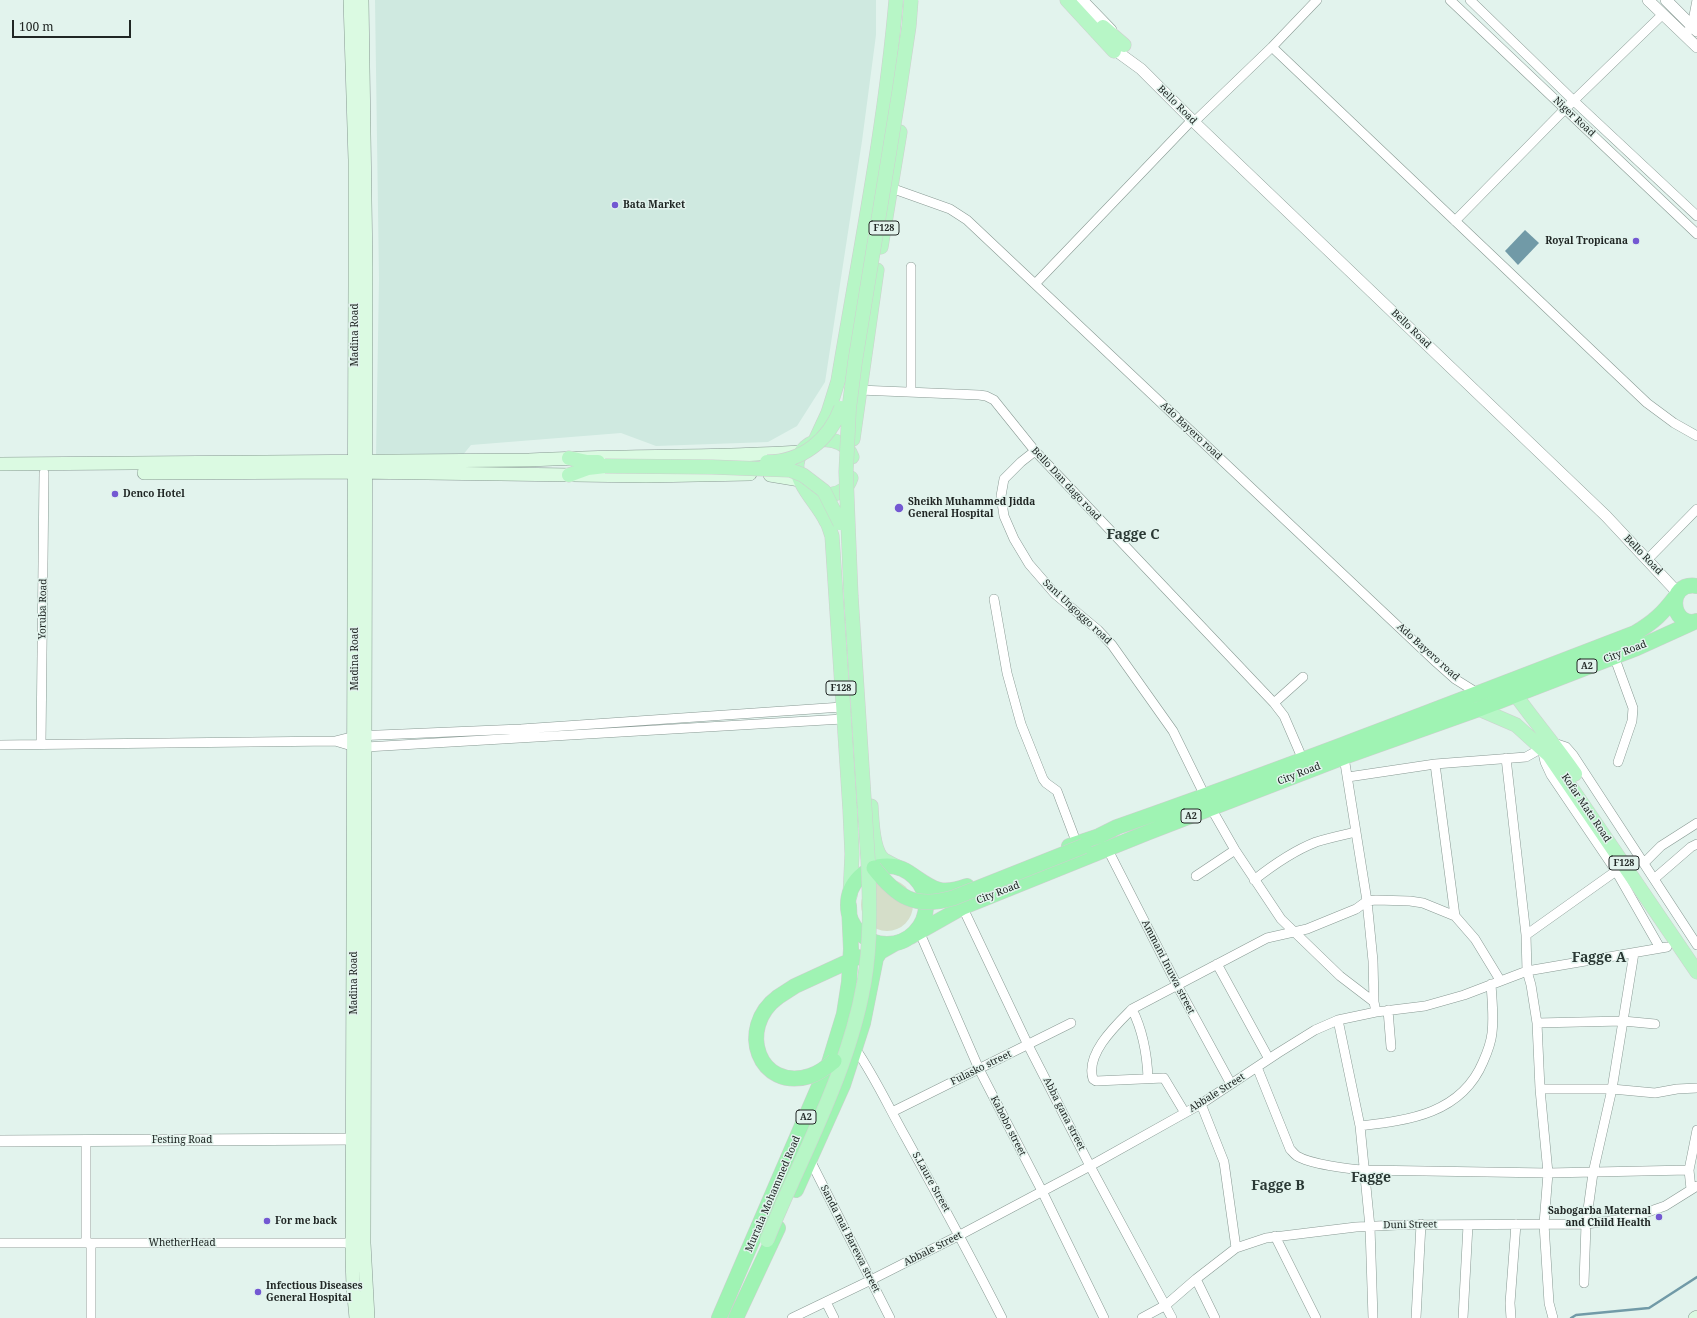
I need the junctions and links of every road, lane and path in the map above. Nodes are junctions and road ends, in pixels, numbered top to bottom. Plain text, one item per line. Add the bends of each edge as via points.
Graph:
1 (350, 0) edge
2 (362, 0) edge
3 (896, 0) edge
4 (902, 0) edge
5 (911, 0) edge
6 (917, 0) edge
7 (1060, 0) edge
8 (1068, 0) edge
9 (1074, 0) edge
10 (1317, 0) edge
11 (1450, 0) edge
12 (1470, 0) edge
13 (1648, 0) edge
14 (1666, 0) edge
15 (1697, 0) edge
16 (1083, 8) edge
17 (1663, 14) junction
18 (1694, 28) edge
19 (1684, 35) junction
20 (1272, 47) junction
21 (1697, 47) edge
22 (1119, 48) junction
23 (357, 57) junction
24 (1574, 101) junction
25 (1565, 109) junction
26 (1193, 121) junction
27 (891, 188) junction
28 (1667, 188) junction
29 (1658, 197) junction
30 (1697, 216) edge
31 (1455, 221) junction
32 (1697, 234) edge
33 (911, 267) dead end
34 (1036, 284) junction
35 (859, 390) junction
36 (911, 392) junction
37 (841, 408) junction
38 (1697, 436) edge
39 (815, 441) junction
40 (1035, 451) junction
41 (801, 452) junction
42 (852, 456) junction
43 (569, 458) junction
44 (0, 464) edge
45 (605, 464) junction
46 (360, 467) junction
47 (853, 471) junction
48 (0, 473) edge
49 (44, 473) junction
50 (570, 475) junction
51 (803, 484) junction
52 (1697, 509) edge
53 (840, 524) junction
54 (1647, 560) junction
55 (1696, 585) edge
56 (1677, 594) junction
57 (994, 600) dead end
58 (1695, 621) edge
59 (1614, 656) junction
60 (1303, 677) dead end
61 (1480, 694) junction
62 (1515, 694) junction
63 (1274, 703) junction
64 (1479, 709) junction
65 (843, 713) junction
66 (360, 742) junction
67 (41, 744) junction
68 (0, 745) edge
69 (1550, 749) junction
70 (1344, 757) junction
71 (1506, 758) junction
72 (1303, 760) junction
73 (1618, 762) dead end
74 (1435, 764) junction
75 (1348, 777) junction
76 (1208, 802) junction
77 (1697, 823) edge
78 (1356, 832) junction
79 (1697, 844) edge
80 (1081, 845) junction
81 (1107, 848) junction
82 (1235, 850) junction
83 (1644, 863) junction
84 (871, 864) junction
85 (905, 871) junction
86 (1616, 871) junction
87 (1196, 876) dead end
88 (1654, 879) junction
89 (1254, 880) junction
90 (955, 891) junction
91 (849, 901) junction
92 (1367, 901) junction
93 (962, 907) junction
94 (1455, 916) junction
95 (1294, 931) junction
96 (914, 934) junction
97 (1526, 935) junction
98 (889, 944) junction
99 (1697, 945) edge
100 (1634, 952) junction
101 (1697, 956) edge
102 (851, 961) junction
103 (1218, 964) junction
104 (1527, 971) junction
105 (1697, 972) edge
106 (1496, 982) junction
107 (1176, 985) junction
108 (1374, 1002) junction
109 (1132, 1009) junction
110 (1388, 1010) junction
111 (1376, 1012) junction
112 (1338, 1020) junction
113 (1624, 1021) junction
114 (1071, 1023) dead end
115 (1537, 1023) junction
116 (1655, 1024) dead end
117 (1028, 1045) junction
118 (855, 1048) junction
119 (1392, 1048) dead end
120 (1269, 1059) junction
121 (834, 1061) junction
122 (1257, 1067) junction
123 (979, 1069) junction
124 (1148, 1078) junction
125 (1231, 1084) junction
126 (1697, 1088) edge
127 (1540, 1089) junction
128 (1612, 1089) junction
129 (1201, 1104) junction
130 (892, 1112) junction
131 (1185, 1113) junction
132 (1360, 1126) junction
133 (1697, 1130) edge
134 (359, 1139) junction
135 (86, 1140) junction
136 (0, 1141) edge
137 (810, 1160) junction
138 (1090, 1166) junction
139 (1364, 1170) junction
140 (1689, 1170) junction
141 (1548, 1173) junction
142 (1593, 1173) junction
143 (1694, 1187) edge
144 (1042, 1191) junction
145 (1421, 1224) junction
146 (1516, 1224) junction
147 (1544, 1224) junction
148 (1586, 1224) junction
149 (1468, 1225) junction
150 (1370, 1227) junction
151 (960, 1235) junction
152 (1275, 1236) junction
153 (763, 1239) junction
154 (0, 1243) edge
155 (89, 1243) junction
156 (358, 1243) junction
157 (1236, 1248) junction
158 (739, 1273) junction
159 (754, 1278) junction
160 (1196, 1279) junction
161 (871, 1280) junction
162 (1584, 1283) dead end
163 (826, 1302) junction
164 (1166, 1305) junction
165 (92, 1318) edge
166 (356, 1318) edge
167 (368, 1318) edge
168 (719, 1318) edge
169 (736, 1318) edge
170 (792, 1318) edge
171 (834, 1318) edge
172 (890, 1318) edge
173 (1002, 1318) edge
174 (1104, 1318) edge
175 (1142, 1318) edge
176 (1172, 1318) edge
177 (1215, 1318) edge
178 (1316, 1318) edge
179 (1373, 1318) edge
180 (1416, 1318) edge
181 (1463, 1318) edge
182 (1511, 1318) edge
183 (1553, 1318) edge

1 - 23 main road, Madina Road
2 - 23 main road, Madina Road
3 - 39 main road, F128 via 892,52 838,381 828,414
4 - 37 main road via 891,92 846,361
5 - 84 main road, bridge via 900,93 855,362 846,472 851,596
6 - 27 main road, F128 via 916,22
7 - 22 street, Bello Road
8 - 16 main road
9 - 16 main road
10 - 20 street
11 - 25 street, Niger Road
12 - 24 street, Niger Road
13 - 17 street
14 - 18 street
15 - 18 street
16 - 22 main road
17 - 19 street
17 - 24 street
18 - 19 street
19 - 21 street
20 - 26 street
20 - 31 street
22 - 26 street, Bello Road
23 - 46 main road, Madina Road via 366,266
24 - 25 street
24 - 28 street, Niger Road
25 - 29 street, Niger Road
25 - 31 street
26 - 34 street
26 - 54 street, Bello Road via 1601,512
27 - 34 street, Ado Bayero road via 950,208 967,220
27 - 35 main road, F128
28 - 29 street
28 - 30 street, Niger Road
29 - 32 street, Niger Road
31 - 38 street via 1647,403
33 - 36 street
34 - 61 street, Ado Bayero road via 1437,663 1455,679
35 - 36 street, Bello Dan dago road
35 - 42 main road, F128
36 - 40 street, Bello Dan dago road via 986,396 994,400
37 - 45 main road, bridge via 836,421 819,443 791,458 771,462
37 - 53 main road, bridge via 838,472
39 - 41 main road, F128
39 - 42 main road via 832,440 843,446
40 - 63 street, Bello Dan dago road
40 - 76 street, Sani Ungoggo road via 1004,479 1001,496 1004,516 1014,539 1029,564 1055,594 1112,645 1173,731
41 - 43 main road
41 - 51 main road, F128 via 797,464
42 - 47 main road, F128
43 - 45 main road
43 - 46 main road
44 - 46 main road
45 - 50 main road
45 - 53 main road, bridge via 790,470 803,474 824,491
46 - 49 main road
46 - 50 main road
46 - 66 main road, Madina Road
47 - 51 main road via 850,481 834,494 824,496 814,493
47 - 85 main road, F128 via 854,529 873,832 879,855
48 - 49 main road
49 - 67 street, Yoruba Road
50 - 51 main road via 764,474 784,476
51 - 65 main road, F128 via 827,521 832,536
52 - 54 street
53 - 121 main road via 862,903 856,982
54 - 56 street, Bello Road
55 - 56 highway, A2 via 1685,587
56 - 58 highway, A2 via 1675,602 1678,614 1687,621
56 - 61 highway, City Road / A2 via 1662,615 1635,633
57 - 80 street via 1007,673 1021,724 1043,779 1057,790
58 - 59 highway, City Road / A2
59 - 62 highway, City Road / A2
59 - 73 street via 1633,708 1632,721
60 - 63 street
61 - 72 highway, City Road / A2
62 - 64 highway, City Road / A2
62 - 69 main road, Kofar Mata Road / F128
63 - 72 street, Bello Dan dago road via 1284,716
64 - 69 main road, Kofar Mata Road / F128 via 1516,725
64 - 70 highway, City Road / A2
65 - 66 street via 521,729
65 - 91 main road, F128 via 852,854
66 - 67 street
66 - 134 main road, Madina Road
67 - 68 street
69 - 71 street via 1526,757
69 - 83 street via 1566,747 1573,755
69 - 86 street via 1545,762 1551,775
69 - 101 main road, Kofar Mata Road / F128
69 - 105 main road, Kofar Mata Road / F128
70 - 75 street
70 - 76 highway, City Road / A2
71 - 74 street
71 - 97 street
72 - 76 highway, City Road / A2
74 - 75 street
74 - 94 street
75 - 78 street
76 - 80 highway, City Road / A2 via 1117,827 1099,836 1092,843
76 - 81 highway, City Road / A2
76 - 82 street, Sani Ungoggo road
77 - 83 street via 1661,846
78 - 89 street via 1307,846 1278,862
78 - 92 street
79 - 88 street
80 - 84 highway, bridge via 941,902 907,899 893,890
80 - 90 highway, City Road
81 - 93 highway, City Road / A2
81 - 107 street, Ammani Inuwa street
82 - 87 street
82 - 89 street, Sani Ungoggo road
83 - 88 street
84 - 153 main road, bridge via 869,948 864,984 844,1060 835,1085
85 - 90 highway, City Road via 937,891
85 - 91 highway via 883,866 868,871 856,882
85 - 96 highway, A2 via 922,888 926,906 924,918
86 - 97 street
86 - 100 street, Abbale Street via 1664,948
88 - 99 street
89 - 95 street, Sani Ungoggo road via 1280,919
90 - 93 street, Abba gana street
91 - 98 highway via 853,922 863,936 872,941
91 - 102 highway, Murtala Mohammed Road / A2
92 - 94 street via 1423,903
92 - 95 street via 1356,909 1307,929
92 - 108 street
93 - 96 highway, City Road / A2
93 - 117 street, Abba gana street
94 - 106 street via 1475,939
95 - 103 street via 1267,938
95 - 108 street, Sani Ungoggo road via 1340,976
96 - 98 highway, A2
96 - 123 street, Kabobo street
97 - 104 street
98 - 102 highway
98 - 118 highway, Murtala Mohammed Road / A2 via 876,958 863,1023
100 - 104 street, Abbale Street
100 - 113 street
102 - 121 highway, bridge via 778,997 771,1002 757,1023 755,1036 758,1053 773,1072 786,1078 802,1078 811,1076
102 - 158 highway, Murtala Mohammed Road / A2 via 844,1014 829,1063
103 - 107 street
103 - 120 street
104 - 106 street, Abbale Street
104 - 115 street
106 - 110 street, Abbale Street via 1464,995 1425,1006
106 - 132 street via 1489,1048 1478,1073 1465,1091 1447,1104 1425,1114
107 - 109 street
107 - 125 street, Ammani Inuwa street
108 - 111 street
109 - 124 street via 1143,1036
109 - 124 street via 1097,1050 1092,1075 1096,1081
110 - 111 street, Abbale Street
110 - 119 street
111 - 112 street, Abbale Street
112 - 120 street, Abbale Street via 1315,1030
112 - 132 street
113 - 115 street
113 - 116 street
113 - 128 street
114 - 117 street, Fulasko street
115 - 127 street
117 - 123 street, Fulasko street
117 - 138 street, Abba gana street
118 - 130 street, S.Laure Street via 874,1076
118 - 137 highway, Murtala Mohammed Road / A2 via 843,1085
120 - 122 street, Abbale Street
121 - 153 main road
122 - 125 street, Abbale Street
122 - 139 street via 1290,1149 1295,1155 1346,1169
123 - 130 street, Fulasko street
123 - 144 street, Kabobo street
124 - 131 street via 1161,1077 1166,1080
125 - 129 street, Abbale Street
126 - 128 street via 1655,1092
127 - 128 street
127 - 141 street
128 - 142 street
129 - 131 street, Abbale Street
129 - 157 street via 1224,1162
130 - 151 street, S.Laure Street
131 - 138 street, Abbale Street
132 - 139 street
133 - 140 street
134 - 135 street, Festing Road
134 - 156 main road, Madina Road
135 - 136 street, Festing Road
135 - 155 street
137 - 159 highway, Murtala Mohammed Road / A2
137 - 161 street, Sanda mai Barewa street
138 - 144 street, Abbale Street
138 - 164 street, Abba gana street
139 - 141 street
139 - 150 street
140 - 142 street
140 - 143 street
141 - 142 street
141 - 147 street
142 - 148 street
143 - 148 street, Duni Street via 1665,1206 1642,1214
144 - 151 street, Abbale Street
144 - 174 street, Kabobo street
145 - 149 street, Duni Street
145 - 150 street, Duni Street
145 - 180 street
146 - 147 street, Duni Street
146 - 149 street, Duni Street
146 - 182 street
147 - 148 street, Duni Street
147 - 183 street via 1549,1303
148 - 162 street
149 - 181 street
150 - 152 street, Duni Street
150 - 179 street
151 - 161 street, Abbale Street
151 - 173 street, S.Laure Street
152 - 157 street, Duni Street
152 - 178 street
153 - 158 main road
153 - 159 main road
154 - 155 street, WhetherHead
155 - 156 street, WhetherHead
155 - 165 street
156 - 166 main road, Madina Road via 353,1286
156 - 167 main road, Madina Road
157 - 160 street, Duni Street
158 - 168 highway, Murtala Mohammed Road / A2
159 - 169 highway, Murtala Mohammed Road / A2
160 - 164 street, Duni Street
160 - 177 street
161 - 163 street, Abbale Street
161 - 172 street, Sanda mai Barewa street
163 - 170 street, Abbale Street
163 - 171 street
164 - 175 street, Duni Street
164 - 176 street, Abba gana street

